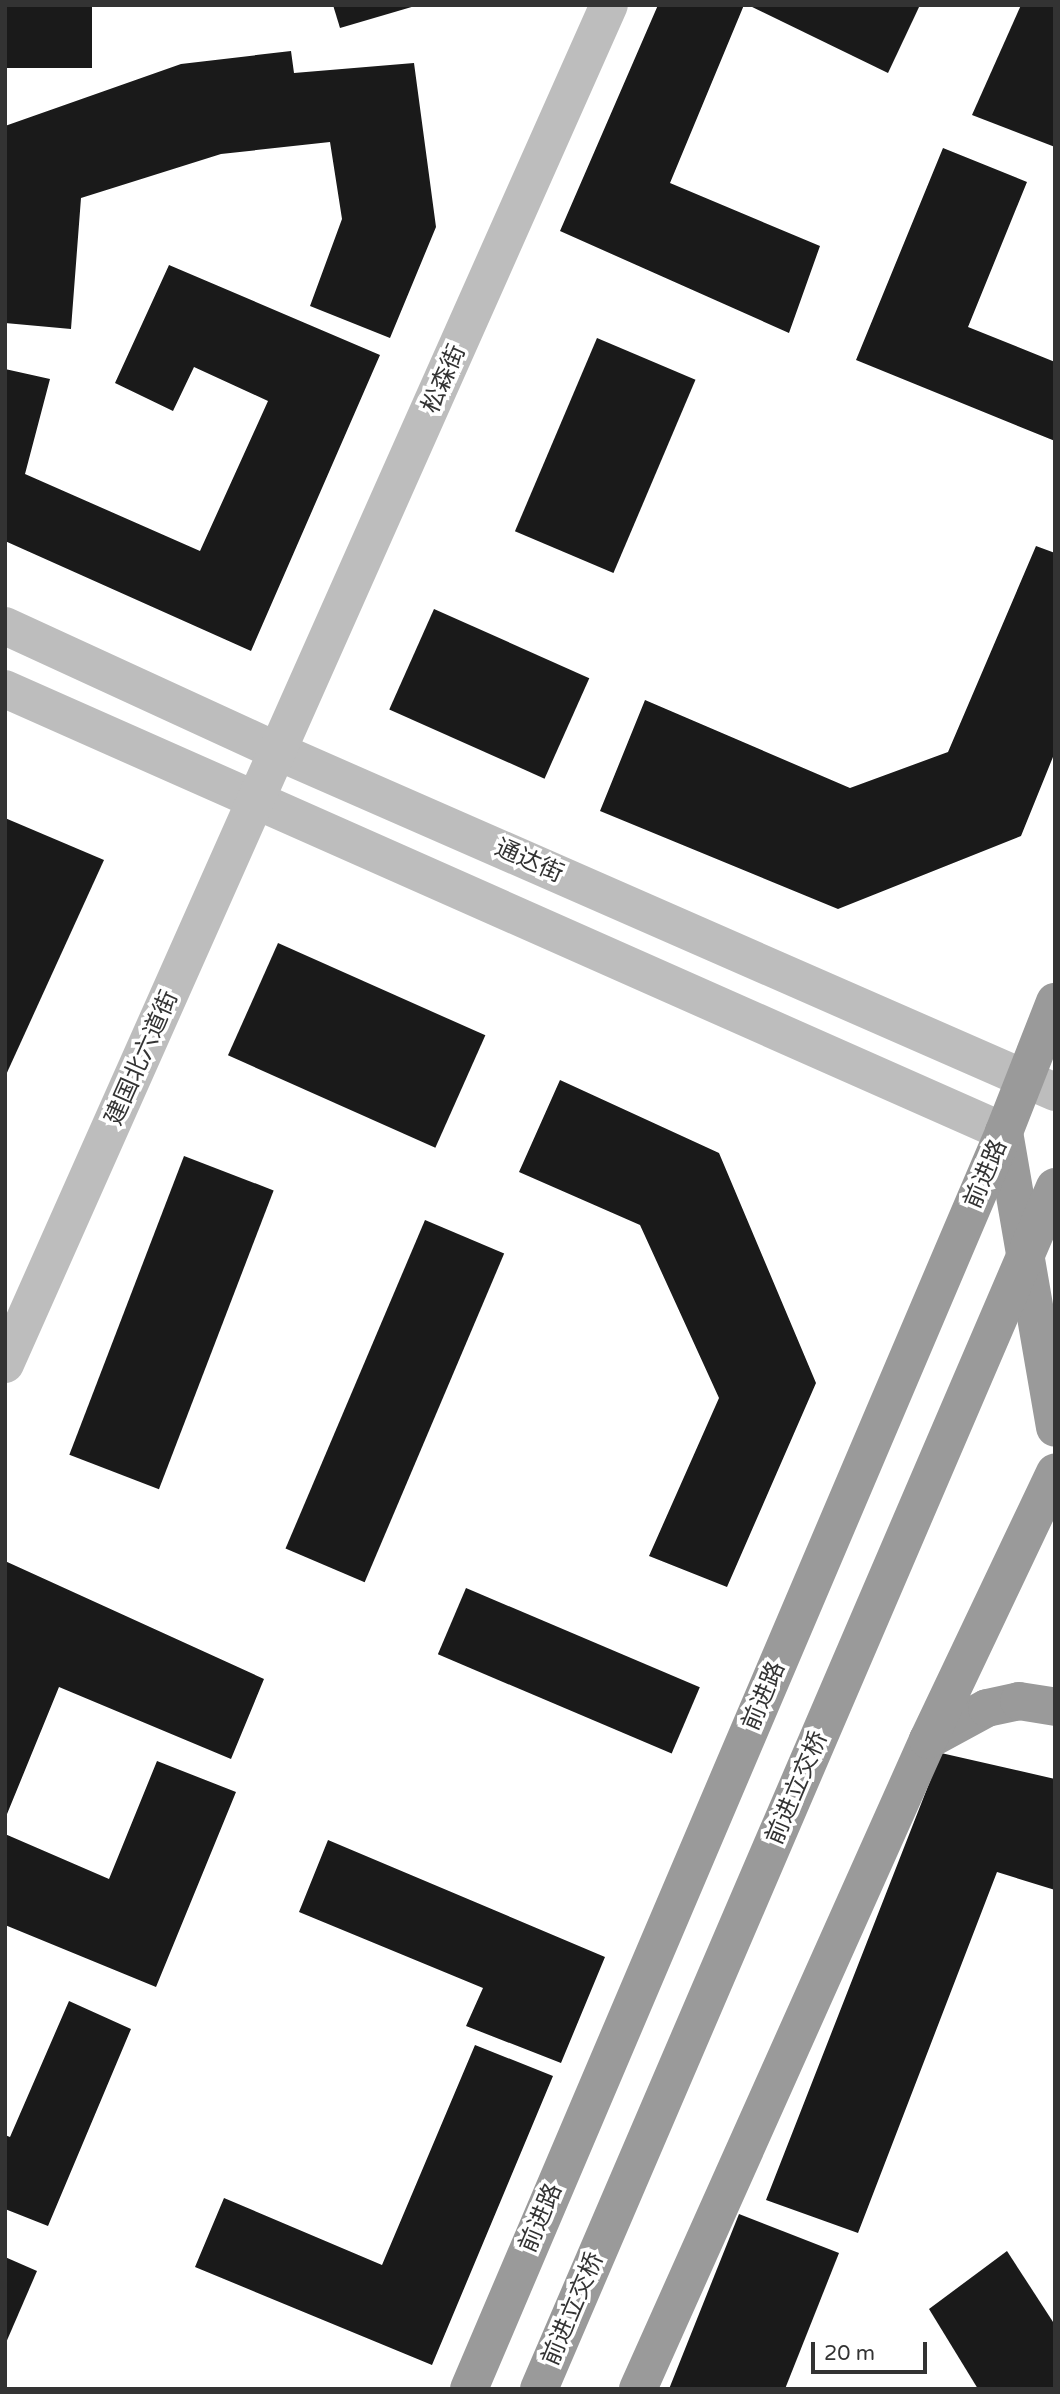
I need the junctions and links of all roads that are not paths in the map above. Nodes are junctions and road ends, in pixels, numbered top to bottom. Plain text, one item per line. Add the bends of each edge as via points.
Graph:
1 (609, 5) edge
2 (5, 626) edge
3 (5, 689) edge
4 (279, 752) junction
5 (257, 801) junction
6 (1055, 1002) edge
7 (1039, 1084) edge
8 (1004, 1132) junction
9 (1055, 1187) edge
10 (5, 1364) edge
11 (1055, 1427) edge
12 (1055, 1473) edge
13 (1055, 1707) edge
14 (928, 1740) junction
15 (468, 2389) edge
16 (539, 2389) edge
17 (638, 2389) edge

1 - 4 main road, 松森街
2 - 4 main road, 通达街
3 - 5 main road
4 - 5 main road, 建国北六道街
4 - 7 main road, 通达街
5 - 8 main road
5 - 10 main road, 建国北六道街
6 - 7 highway, 前进路
7 - 8 highway, 前进路
8 - 11 highway
8 - 15 highway, 前进路
9 - 16 highway, 前进立交桥, bridge
12 - 14 highway
13 - 14 highway via 1019,1701 986,1708
14 - 17 highway

